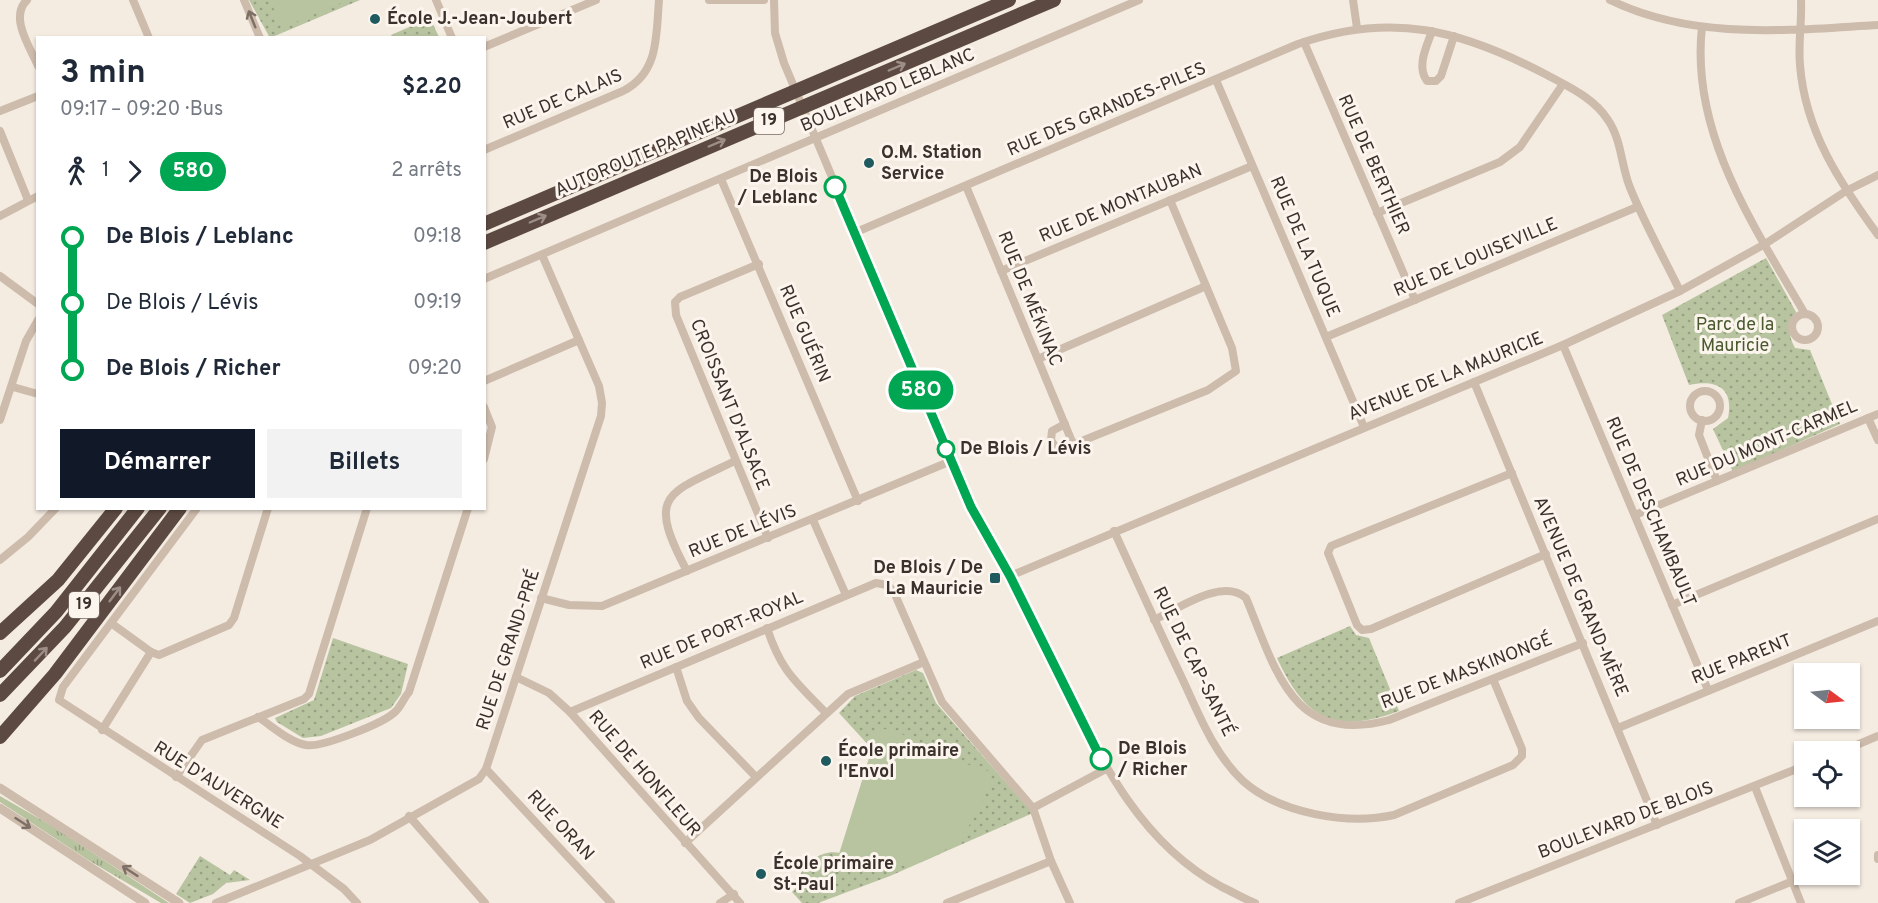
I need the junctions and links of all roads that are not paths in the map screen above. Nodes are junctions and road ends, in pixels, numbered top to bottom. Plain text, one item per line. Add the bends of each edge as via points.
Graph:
1 (27, 0) edge
2 (133, 0) edge
3 (244, 0) edge
4 (436, 0) edge
5 (596, 0) edge
6 (659, 0) edge
7 (709, 0) edge
8 (764, 0) edge
9 (774, 0) edge
10 (1009, 0) edge
11 (1054, 0) edge
12 (1139, 0) edge
13 (1353, 0) edge
14 (1610, 0) edge
15 (1801, 0) edge
16 (1878, 25) edge
17 (1702, 27) junction
18 (1357, 28) junction
19 (1800, 29) junction
20 (1432, 31) junction
21 (148, 36) edge
22 (259, 36) edge
23 (451, 36) edge
24 (1454, 36) junction
25 (1304, 42) junction
26 (486, 46) edge
27 (36, 61) edge
28 (1216, 80) junction
29 (1563, 84) junction
30 (36, 97) edge
31 (0, 111) edge
32 (0, 131) edge
33 (815, 135) junction
34 (486, 149) edge
35 (1252, 166) junction
36 (1878, 175) edge
37 (721, 179) junction
38 (966, 186) junction
39 (1846, 191) junction
40 (36, 197) edge
41 (28, 200) junction
42 (1170, 200) junction
43 (1638, 207) junction
44 (1377, 213) junction
45 (0, 216) edge
46 (486, 223) edge
47 (854, 233) junction
48 (1878, 236) edge
49 (486, 242) edge
50 (1765, 244) junction
51 (542, 255) junction
52 (759, 264) junction
53 (1001, 271) junction
54 (0, 276) edge
55 (486, 278) edge
56 (1206, 286) junction
57 (1680, 291) junction
58 (1415, 300) junction
59 (36, 303) edge
60 (1805, 314) dead end
61 (36, 324) edge
62 (1326, 337) junction
63 (579, 340) junction
64 (1563, 345) junction
65 (1038, 359) junction
66 (486, 380) edge
67 (1474, 382) junction
68 (13, 387) junction
69 (36, 393) edge
70 (486, 412) edge
71 (1878, 414) edge
72 (1868, 418) junction
73 (0, 420) edge
74 (1702, 420) dead end
75 (1065, 424) junction
76 (1364, 427) junction
77 (1878, 440) edge
78 (1073, 444) junction
79 (486, 451) edge
80 (735, 461) junction
81 (951, 462) junction
82 (1512, 473) junction
83 (1717, 481) junction
84 (858, 501) junction
85 (54, 510) edge
86 (114, 510) edge
87 (136, 510) edge
88 (158, 510) edge
89 (178, 510) edge
90 (196, 510) edge
91 (267, 510) edge
92 (366, 510) edge
93 (467, 510) edge
94 (1635, 516) junction
95 (1878, 519) edge
96 (813, 520) junction
97 (1114, 531) junction
98 (768, 538) junction
99 (1546, 554) junction
100 (0, 560) edge
101 (687, 571) junction
102 (1010, 576) junction
103 (846, 595) junction
104 (541, 598) junction
105 (1672, 605) junction
106 (1154, 620) junction
107 (1878, 621) edge
108 (111, 624) junction
109 (767, 628) junction
110 (0, 633) edge
111 (1583, 643) junction
112 (151, 652) junction
113 (924, 662) junction
114 (676, 667) junction
115 (0, 671) edge
116 (516, 677) junction
117 (1493, 679) junction
118 (1708, 690) junction
119 (0, 695) edge
120 (570, 712) junction
121 (826, 713) junction
122 (258, 717) junction
123 (1618, 728) junction
124 (102, 730) junction
125 (1878, 736) edge
126 (0, 737) edge
127 (1860, 744) edge
128 (486, 769) junction
129 (1106, 769) junction
130 (1794, 770) edge
131 (176, 777) junction
132 (756, 777) junction
133 (1755, 787) junction
134 (0, 788) edge
135 (0, 808) edge
136 (1033, 808) junction
137 (408, 816) junction
138 (1657, 825) junction
139 (685, 843) junction
140 (1050, 861) junction
141 (312, 864) junction
142 (1793, 882) junction
143 (734, 894) junction
144 (1473, 901) edge
145 (1252, 902) edge
146 (146, 903) edge
147 (179, 903) edge
148 (216, 903) edge
149 (357, 903) edge
150 (485, 903) edge
151 (611, 903) edge
152 (720, 903) edge
153 (740, 903) edge
154 (947, 903) edge
155 (1070, 903) edge
156 (1459, 903) edge
157 (1739, 903) edge
158 (1801, 903) edge

1 - 27 street via 20,10 20,25
2 - 21 street
22 -> 3 street
4 - 23 street
5 - 26 street
6 - 34 street, RUE DE CALAIS via 652,61 640,80 623,91
7 - 8 street
9 - 33 street via 776,39
10 - 46 highway, AUTOROUTE PAPINEAU / 19
49 -> 11 highway, AUTOROUTE PAPINEAU / 19
12 - 33 street, BOULEVARD LEBLANC
13 - 18 street
14 - 17 street via 1652,16
15 - 19 street
16 - 19 street
17 - 19 street
17 - 50 street via 1702,74 1713,137 1734,188
18 - 20 street, RUE DES GRANDES-PILES via 1416,27
18 - 25 street, RUE DES GRANDES-PILES
19 - 39 street via 1800,66 1809,116
20 - 24 street, RUE DES GRANDES-PILES
20 - 24 street via 1422,63 1427,81 1436,81 1441,76
24 - 29 street, RUE DES GRANDES-PILES via 1505,53
25 - 28 street, RUE DES GRANDES-PILES
25 - 44 street, RUE DE BERTHIER
28 - 35 street, RUE DE LA TUQUE
28 - 38 street, RUE DES GRANDES-PILES
29 - 43 street, RUE DES GRANDES-PILES via 1583,94 1607,118 1617,136 1622,166
29 - 44 street via 1520,147 1500,162
30 - 31 street
32 - 41 street
33 - 37 street, BOULEVARD LEBLANC
33 - 47 street
35 - 42 street, RUE DE MONTAUBAN
35 - 62 street, RUE DE LA TUQUE
36 - 39 street, AVENUE DE LA MAURICIE
37 - 51 street, BOULEVARD LEBLANC
37 - 52 street, RUE GUÉRIN
38 - 47 street, RUE DES GRANDES-PILES
38 - 53 street, RUE DE MÉKINAC
39 - 48 street
39 - 50 street, AVENUE DE LA MAURICIE
40 - 41 street
41 - 45 street
42 - 53 street, RUE DE MONTAUBAN
42 - 56 street
43 - 57 street, RUE DES GRANDES-PILES
43 - 58 street, RUE DE LOUISEVILLE
44 - 58 street, RUE DE BERTHIER
47 - 81 street
50 - 57 street, AVENUE DE LA MAURICIE
50 - 60 street
51 - 55 street, BOULEVARD LEBLANC
51 - 63 street, RUE DE GRAND-PRÉ
52 - 80 street, CROISSANT D'ALSACE via 675,302 676,315
52 - 84 street, RUE GUÉRIN
53 - 65 street, RUE DE MÉKINAC
54 - 59 street
56 - 65 street
56 - 78 street via 1232,348 1236,371 1208,390
57 - 64 street, AVENUE DE LA MAURICIE
58 - 62 street, RUE DE LOUISEVILLE
61 - 68 street via 26,341
62 - 76 street, RUE DE LA TUQUE
63 - 66 street
63 - 104 street, RUE DE GRAND-PRÉ via 599,386 601,416
64 - 67 street, AVENUE DE LA MAURICIE
64 - 94 street, RUE DE DESCHAMBAULT
65 - 75 street, RUE DE MÉKINAC
67 - 76 street, AVENUE DE LA MAURICIE
67 - 82 street, AVENUE DE GRAND-MÈRE
68 - 69 street
68 - 73 street
70 - 79 street via 492,427
71 - 72 street, RUE DU MONT-CARMEL
72 - 77 street
72 - 83 street, RUE DU MONT-CARMEL
74 - 83 street via 1699,435
75 - 78 street, RUE DE MÉKINAC
75 - 78 street via 1052,430 1051,440 1056,448
76 - 97 street, AVENUE DE LA MAURICIE
80 - 98 street, CROISSANT D'ALSACE
80 - 101 street via 681,487 667,506 669,538
81 - 84 street, RUE DE LÉVIS
81 - 102 street
82 - 99 street, AVENUE DE GRAND-MÈRE
82 - 99 street via 1331,546 1328,553 1357,625 1362,630 1371,629
83 - 94 street, RUE DU MONT-CARMEL
84 - 96 street, RUE DE LÉVIS
85 - 100 street
86 - 110 highway via 58,580
87 - 115 highway, 19 via 56,612
119 -> 88 highway, 19 via 65,627
126 -> 89 highway via 55,674
90 - 108 street
91 - 112 street via 231,623 163,654
92 - 122 street via 309,694
93 - 122 street via 408,692 395,712 373,724 308,746
94 - 105 street, RUE DE DESCHAMBAULT
95 - 105 street
96 - 98 street, RUE DE LÉVIS
96 - 103 street
97 - 102 street, AVENUE DE LA MAURICIE
97 - 106 street, RUE DE CAP-SANTÉ
98 - 101 street, RUE DE LÉVIS
99 - 111 street, AVENUE DE GRAND-MÈRE
101 - 104 street, RUE DE LÉVIS via 602,606 569,605
102 - 129 street
103 - 109 street, RUE DE PORT-ROYAL
103 - 113 street, RUE DE PORT-ROYAL via 876,583 893,590
104 - 116 street, RUE DE GRAND-PRÉ
105 - 118 street, RUE DE DESCHAMBAULT
106 - 117 street, RUE DE MASKINONGÉ via 1208,595 1226,590 1240,592 1294,700 1309,714 1338,726 1368,726 1389,720
106 - 117 street, RUE DE CAP-SANTÉ via 1210,739 1243,780 1287,805 1342,819 1394,815 1513,765 1522,756 1522,749
107 - 118 street, RUE PARENT
108 - 112 street
108 - 124 street, RUE D'AUVERGNE via 63,687 59,700
109 - 114 street, RUE DE PORT-ROYAL
109 - 121 street via 785,670
111 - 117 street, RUE DE MASKINONGÉ
111 - 123 street, AVENUE DE GRAND-MÈRE
112 - 124 street
113 - 121 street via 848,693
113 - 136 street via 942,702
114 - 120 street, RUE DE PORT-ROYAL
114 - 132 street via 687,700 699,718
116 - 120 street, RUE DE HONFLEUR via 549,693
116 - 128 street, RUE DE GRAND-PRÉ
118 - 123 street, RUE PARENT
120 - 139 street, RUE DE HONFLEUR
121 - 132 street
122 - 131 street via 202,740
123 - 138 street, AVENUE DE GRAND-MÈRE
124 - 131 street, RUE D'AUVERGNE
125 - 127 street
128 - 137 street via 479,779
128 - 151 street, RUE ORAN
129 - 136 street
129 - 145 street via 1159,840 1201,876
130 - 133 street, BOULEVARD DE BLOIS
131 - 141 street, RUE D'AUVERGNE
132 - 139 street
133 - 138 street, BOULEVARD DE BLOIS
133 - 142 street
147 -> 134 street
135 -> 146 street
136 - 140 street
137 - 141 street via 370,840
137 - 150 street
138 - 144 street, BOULEVARD DE BLOIS
139 - 143 street, RUE DE HONFLEUR
140 - 154 street
140 - 155 street
141 - 148 street
141 - 149 street, RUE D'AUVERGNE
142 - 157 street
142 - 158 street
143 - 152 street
143 - 153 street, RUE DE HONFLEUR
144 - 156 street, BOULEVARD DE BLOIS

